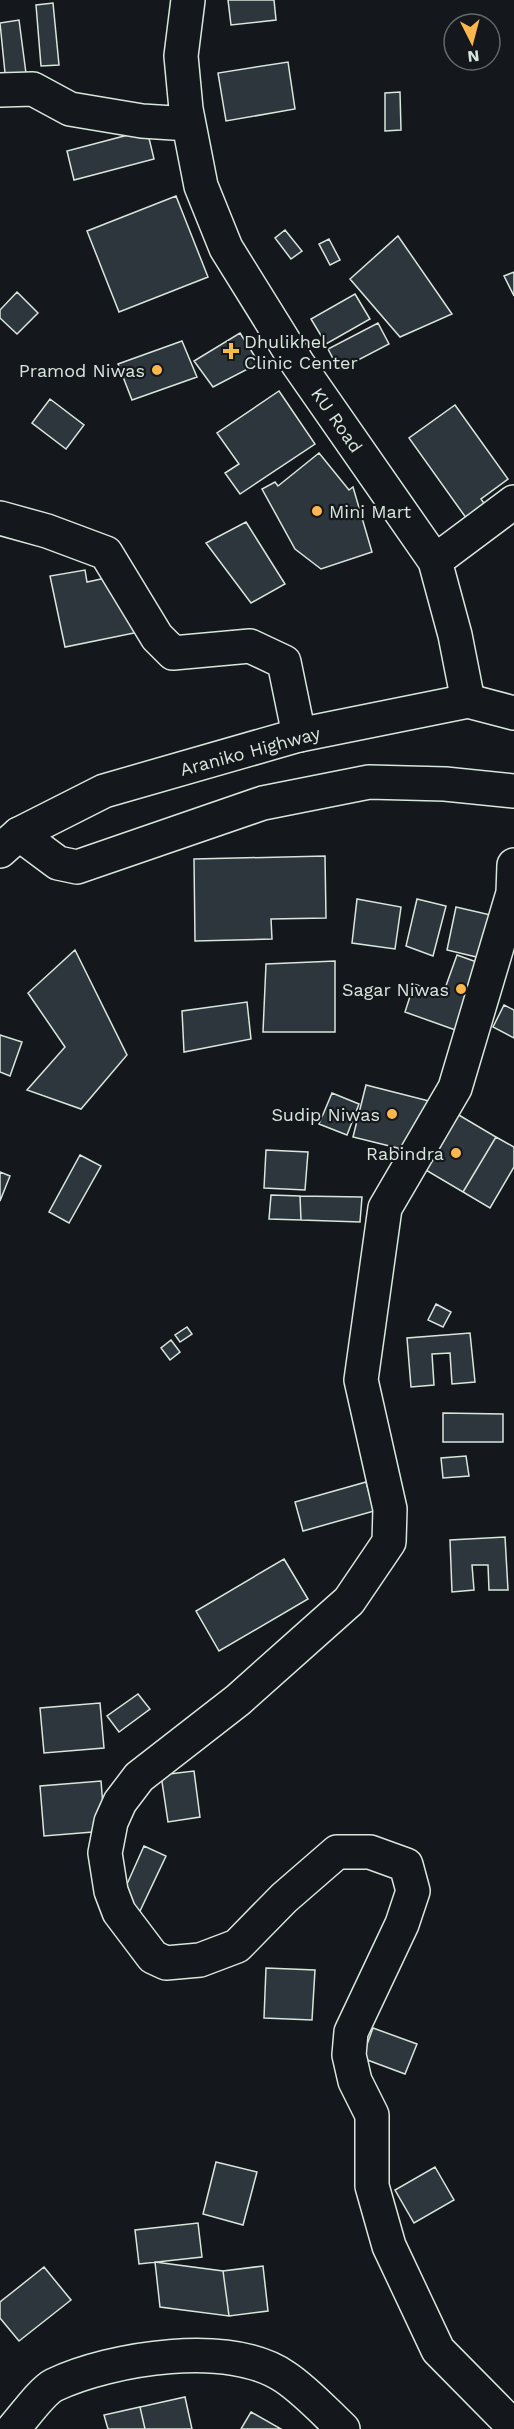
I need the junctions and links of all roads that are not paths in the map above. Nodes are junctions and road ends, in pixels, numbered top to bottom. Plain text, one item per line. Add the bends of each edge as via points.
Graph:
1 (188, 0) edge
2 (0, 90) edge
3 (189, 124) junction
4 (514, 502) edge
5 (0, 518) edge
6 (435, 561) junction
7 (468, 701) junction
8 (514, 713) edge
9 (299, 735) junction
10 (514, 790) edge
11 (9, 842) edge
12 (514, 865) edge
13 (514, 2427) edge
14 (14, 2429) edge
15 (344, 2429) edge

1 - 3 main road, KU Road via 181,56
2 - 3 main road via 33,89 70,109 142,122
3 - 6 main road, KU Road via 201,186 226,248 298,364
4 - 6 main road
5 - 9 main road via 106,553 157,637 172,652 250,646 284,662
6 - 7 main road, KU Road
7 - 8 main road, Araniko Highway
7 - 9 main road, Araniko Highway
9 - 11 main road, Araniko Highway via 104,791
10 - 11 main road via 369,782 263,803 77,867
12 - 13 main road via 513,892 455,1088 385,1208 361,1380 390,1509 389,1542 349,1601 238,1700 139,1777 116,1812 105,1853 119,1912 153,1957 166,1963 200,1960 237,1946 284,1898 338,1852 370,1852 406,1865 413,1891 402,1924 351,2032 355,2081 372,2115 372,2186 389,2246 438,2350
14 - 15 main road via 52,2386 99,2370 181,2354 240,2358 284,2376

